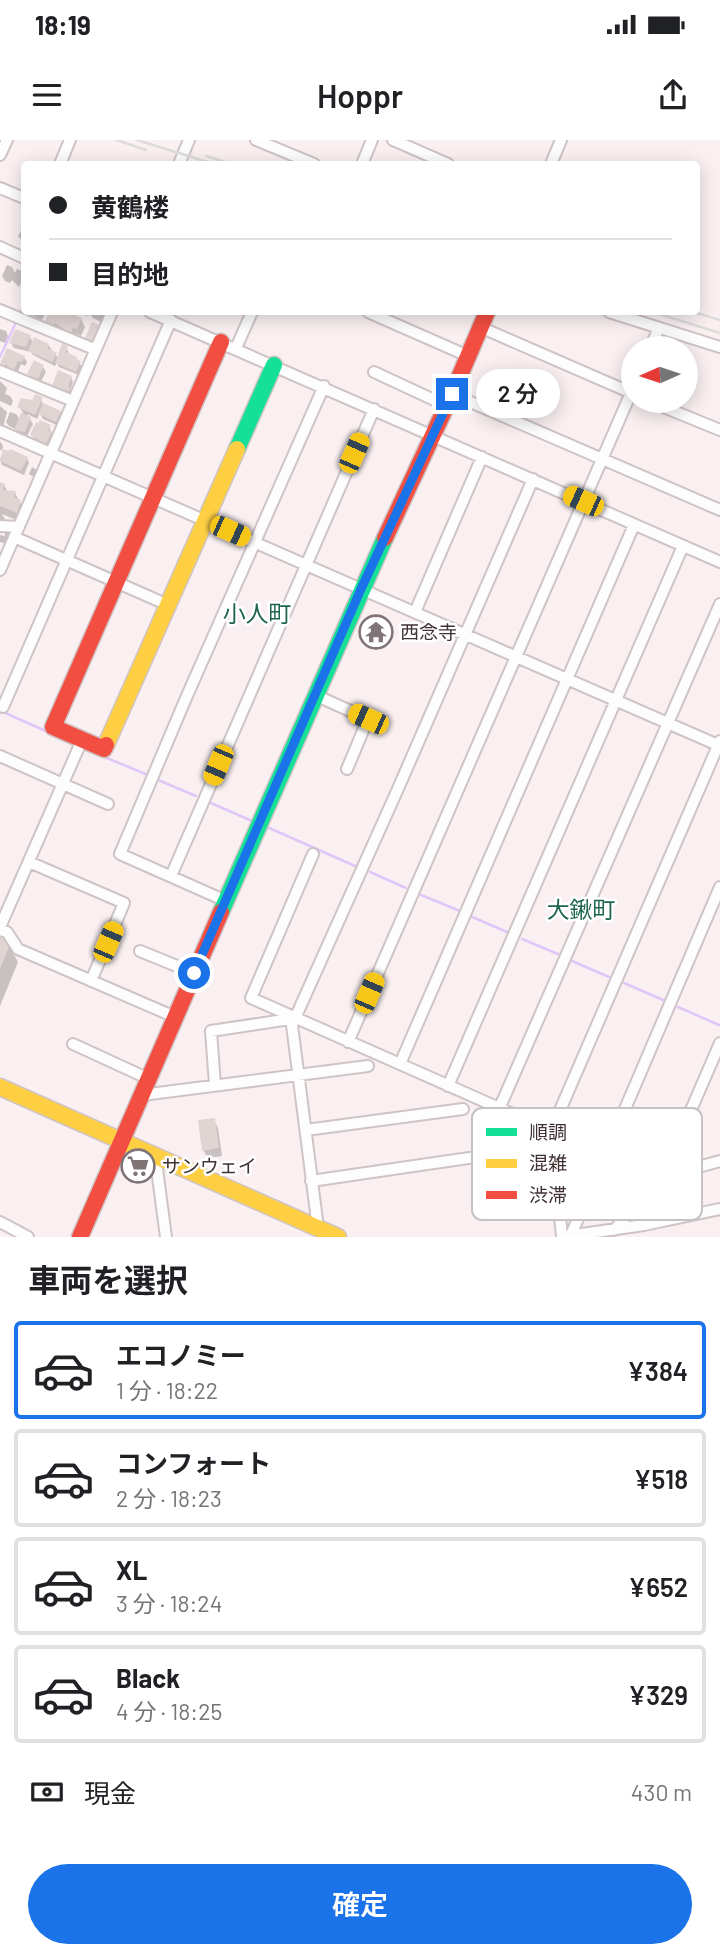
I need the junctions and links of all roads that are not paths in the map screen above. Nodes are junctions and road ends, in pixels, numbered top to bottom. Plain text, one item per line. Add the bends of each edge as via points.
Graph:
1 (7, 140) edge
2 (70, 140) edge
3 (189, 140) edge
4 (256, 140) edge
5 (372, 140) edge
6 (393, 140) edge
7 (561, 140) edge
8 (0, 155) edge
9 (61, 161) edge
10 (180, 161) edge
11 (307, 161) edge
12 (363, 161) edge
13 (441, 161) edge
14 (552, 161) edge
15 (0, 188) edge
16 (21, 197) edge
17 (0, 247) edge
18 (21, 257) edge
19 (0, 310) edge
20 (111, 315) edge
21 (158, 315) edge
22 (250, 315) edge
23 (375, 315) edge
24 (486, 315) edge
25 (618, 315) edge
26 (171, 320) junction
27 (480, 327) junction
28 (659, 328) junction
29 (655, 336) edge
30 (228, 345) junction
31 (720, 347) edge
32 (94, 349) junction
33 (468, 356) junction
34 (274, 365) junction
35 (0, 371) edge
36 (374, 372) dead end
37 (324, 386) junction
38 (621, 386) edge
39 (448, 399) junction
40 (73, 401) junction
41 (373, 408) junction
42 (623, 413) edge
43 (678, 413) edge
44 (720, 430) edge
45 (0, 431) edge
46 (431, 435) junction
47 (51, 452) junction
48 (482, 457) junction
49 (603, 460) junction
50 (103, 475) junction
51 (533, 479) junction
52 (153, 497) junction
53 (583, 501) junction
54 (720, 510) edge
55 (206, 520) junction
56 (634, 524) junction
57 (0, 526) edge
58 (17, 532) junction
59 (255, 542) junction
60 (683, 546) junction
61 (66, 561) junction
62 (720, 562) edge
63 (305, 564) junction
64 (0, 570) edge
65 (116, 582) junction
66 (361, 589) junction
67 (720, 604) edge
68 (168, 605) junction
69 (415, 612) junction
70 (465, 634) junction
71 (516, 656) junction
72 (567, 678) junction
73 (315, 695) junction
74 (617, 700) junction
75 (3, 708) dead end
76 (669, 722) junction
77 (82, 740) junction
78 (719, 744) edge
79 (0, 756) edge
80 (347, 769) dead end
81 (63, 783) junction
82 (108, 804) dead end
83 (313, 854) dead end
84 (29, 862) junction
85 (170, 876) junction
86 (720, 887) edge
87 (226, 901) junction
88 (0, 928) edge
89 (140, 951) dead end
90 (194, 973) junction
91 (91, 981) junction
92 (175, 1017) junction
93 (296, 1018) junction
94 (348, 1042) junction
95 (720, 1043) edge
96 (73, 1044) dead end
97 (400, 1064) junction
98 (368, 1066) dead end
99 (298, 1075) junction
100 (149, 1079) junction
101 (215, 1085) junction
102 (448, 1086) junction
103 (0, 1087) edge
104 (142, 1095) junction
105 (499, 1108) joint
106 (561, 1108) edge
107 (625, 1108) edge
108 (692, 1108) edge
109 (463, 1109) dead end
110 (306, 1130) junction
111 (123, 1140) junction
112 (155, 1154) junction
113 (472, 1158) edge
114 (720, 1161) edge
115 (702, 1166) edge
116 (311, 1181) junction
117 (720, 1209) edge
118 (702, 1214) edge
119 (571, 1220) edge
120 (623, 1220) edge
121 (668, 1220) edge
122 (0, 1222) edge
123 (318, 1228) junction
124 (614, 1230) junction
125 (563, 1236) edge
126 (28, 1237) edge
127 (80, 1237) edge
128 (166, 1237) edge
129 (338, 1237) edge

1 - 8 street
2 - 9 street
3 - 10 street
4 - 11 street
5 - 12 street
6 - 13 street
7 - 14 street
15 - 16 street
17 - 18 street
19 - 32 street
20 - 32 street
21 - 26 street
22 - 30 street
23 - 33 street
24 - 27 street
25 - 28 street
26 - 30 street
26 - 50 street
27 - 33 street
27 - 38 street
28 - 29 street
28 - 31 street
30 - 34 street
30 - 52 street
32 - 40 street
33 - 39 street
34 - 37 street
34 - 55 street
35 - 40 street
36 - 39 street
37 - 41 street
37 - 59 street
39 - 46 street
39 - 49 street
40 - 47 street
41 - 46 street
41 - 63 street
42 - 49 street
43 - 44 street
45 - 47 street
46 - 48 street
46 - 66 street
47 - 50 street
47 - 58 street
48 - 51 street
48 - 69 street
49 - 53 street
49 - 54 street
50 - 52 street
50 - 61 street
51 - 53 street
51 - 70 street
52 - 55 street
52 - 65 street
53 - 56 street
53 - 71 street
55 - 59 street
55 - 68 street
56 - 60 street
56 - 72 street
57 - 58 street
58 - 61 street
58 - 64 street
59 - 63 street
59 - 85 street via 120,854
60 - 62 street
60 - 74 street
61 - 65 street
61 - 75 street
63 - 66 street
63 - 85 street
65 - 68 street
65 - 77 street via 53,727
66 - 69 street
66 - 73 street
67 - 76 street
68 - 77 street via 104,749
69 - 70 street
70 - 71 street
70 - 93 street
71 - 72 street
71 - 94 street
72 - 74 street
72 - 97 street
73 - 80 street via 368,719
73 - 87 street
74 - 76 street
74 - 102 street
76 - 78 street
76 - 105 street
77 - 81 street
78 - 106 street
79 - 81 street
81 - 82 street
81 - 84 street
83 - 93 street via 251,998
84 - 88 street
84 - 91 street via 124,903
85 - 87 street
86 - 107 street
87 - 90 street
88 - 91 street via 18,949
89 - 90 street
90 - 92 street
91 - 92 street
92 - 100 street
93 - 94 street
93 - 99 street via 292,1025
93 - 101 street via 211,1031
94 - 97 street
95 - 108 street
96 - 100 street
97 - 102 street
98 - 99 street
99 - 101 street
99 - 110 street
100 - 104 street
101 - 104 street
102 - 105 street
103 - 111 street
104 - 111 street
109 - 110 street
110 - 116 street
111 - 112 street
111 - 127 street
112 - 123 street
112 - 128 street
113 - 116 street
114 - 115 street
116 - 123 street
117 - 118 street
119 - 125 street
120 - 124 street
121 - 124 street
122 - 126 street
123 - 129 street
124 - 125 street

